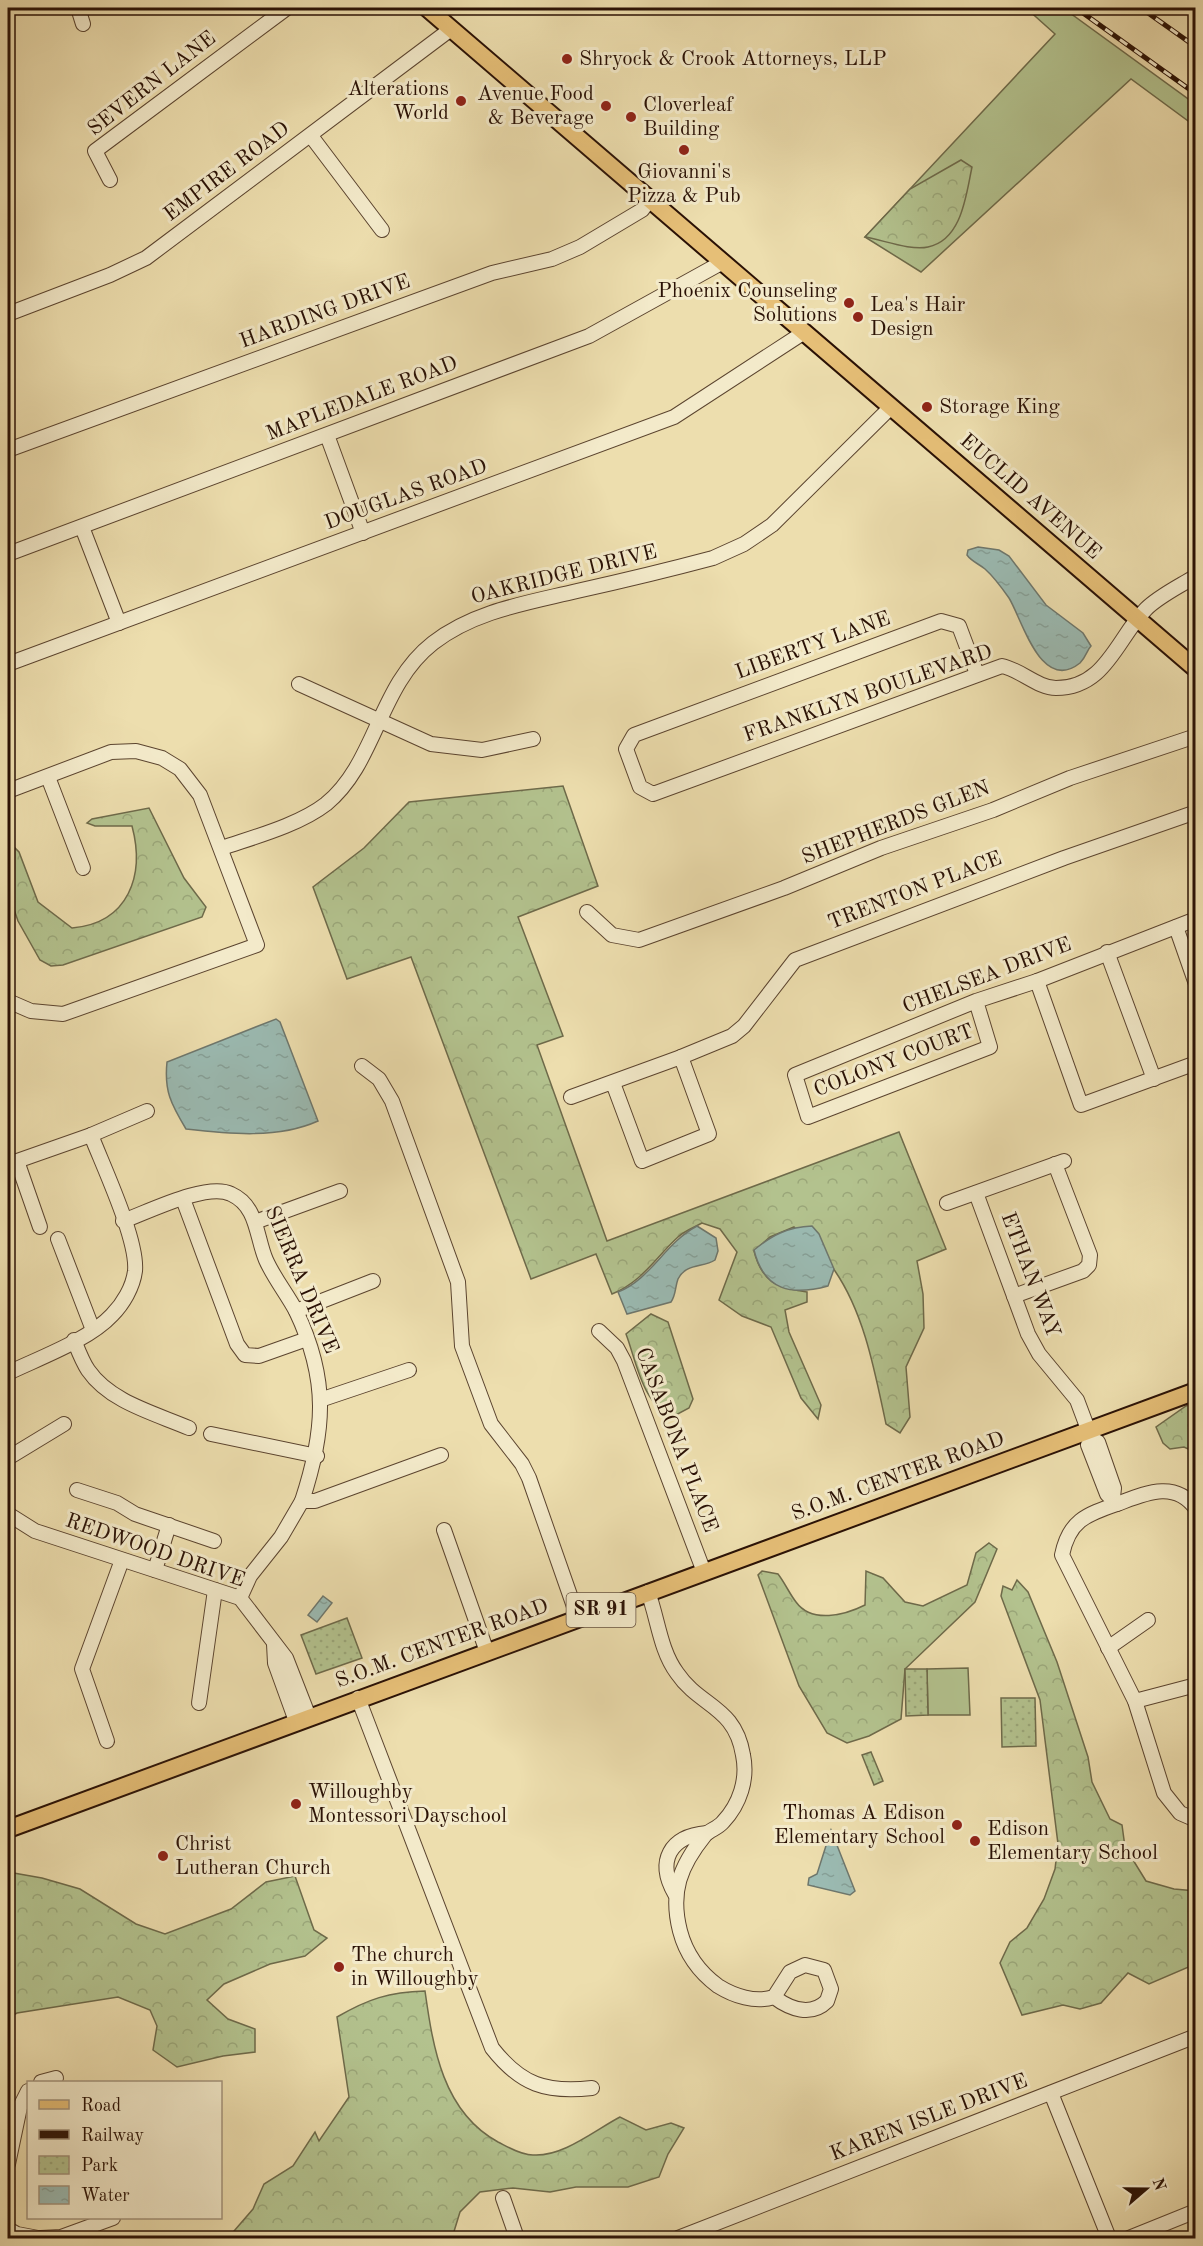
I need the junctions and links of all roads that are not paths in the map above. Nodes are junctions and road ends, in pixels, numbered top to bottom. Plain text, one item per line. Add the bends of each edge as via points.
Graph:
1 (78, 8) edge
2 (287, 8) edge
3 (427, 8) edge
4 (82, 24) dead end
5 (451, 29) junction
6 (311, 136) junction
7 (110, 180) dead end
8 (649, 201) junction
9 (382, 230) dead end
10 (721, 263) junction
11 (8, 314) edge
12 (803, 333) junction
13 (891, 408) junction
14 (327, 435) junction
15 (8, 450) edge
16 (82, 527) junction
17 (363, 533) junction
18 (8, 554) edge
19 (1196, 576) edge
20 (1137, 618) junction
21 (119, 623) junction
22 (8, 664) edge
23 (1196, 669) edge
24 (977, 674) junction
25 (299, 684) dead end
26 (379, 719) junction
27 (634, 735) joint
28 (1196, 736) edge
29 (533, 739) dead end
30 (48, 777) junction
31 (8, 791) edge
32 (1196, 812) edge
33 (222, 848) junction
34 (83, 868) dead end
35 (587, 912) dead end
36 (1196, 919) edge
37 (1176, 927) junction
38 (1107, 952) junction
39 (1037, 981) junction
40 (1196, 984) edge
41 (8, 1001) edge
42 (976, 1001) junction
43 (681, 1057) junction
44 (1196, 1063) edge
45 (362, 1066) dead end
46 (795, 1075) joint
47 (1154, 1078) junction
48 (613, 1083) junction
49 (571, 1097) dead end
50 (147, 1111) dead end
51 (91, 1135) junction
52 (340, 1191) dead end
53 (976, 1193) junction
54 (183, 1199) junction
55 (946, 1203) dead end
56 (123, 1221) junction
57 (255, 1222) junction
58 (40, 1227) dead end
59 (57, 1239) dead end
60 (373, 1281) dead end
61 (1014, 1296) junction
62 (296, 1311) junction
63 (93, 1330) junction
64 (599, 1331) dead end
65 (307, 1339) junction
66 (74, 1340) junction
67 (409, 1370) dead end
68 (8, 1373) edge
69 (1196, 1391) edge
70 (320, 1400) junction
71 (64, 1424) dead end
72 (189, 1428) dead end
73 (211, 1434) dead end
74 (1090, 1435) junction
75 (441, 1455) dead end
76 (317, 1456) junction
77 (8, 1458) edge
78 (77, 1490) dead end
79 (302, 1501) junction
80 (1115, 1501) junction
81 (1196, 1509) edge
82 (8, 1514) edge
83 (169, 1525) junction
84 (444, 1530) dead end
85 (214, 1541) dead end
86 (123, 1560) junction
87 (154, 1570) junction
88 (704, 1572) junction
89 (214, 1590) junction
90 (648, 1592) junction
91 (240, 1598) junction
92 (578, 1618) junction
93 (1148, 1620) dead end
94 (1108, 1648) junction
95 (487, 1652) junction
96 (1196, 1685) edge
97 (358, 1698) junction
98 (1135, 1701) junction
99 (199, 1703) dead end
100 (303, 1719) junction
101 (107, 1741) dead end
102 (1196, 1820) edge
103 (8, 1829) edge
104 (707, 1833) junction
105 (675, 1893) junction
106 (774, 1997) dead end
107 (1196, 2036) edge
108 (56, 2078) dead end
109 (45, 2081) edge
110 (591, 2088) dead end
111 (27, 2093) edge
112 (1052, 2093) junction
113 (8, 2164) edge
114 (503, 2198) dead end
115 (1196, 2211) edge
116 (108, 2219) edge
117 (8, 2229) edge
118 (40, 2238) edge
119 (517, 2238) edge
120 (678, 2238) edge
121 (1109, 2238) edge
122 (1129, 2238) edge

1 - 4 street
2 - 7 street, SEVERN LANE via 95,151
3 - 5 main road, EUCLID AVENUE
5 - 6 street, EMPIRE ROAD
5 - 8 main road, EUCLID AVENUE
6 - 9 street
6 - 11 street, EMPIRE ROAD via 146,258
8 - 10 main road, EUCLID AVENUE
8 - 15 street, HARDING DRIVE via 642,210 580,248 552,259 492,273
10 - 12 main road, EUCLID AVENUE
10 - 14 street, MAPLEDALE ROAD via 589,336
12 - 13 main road, EUCLID AVENUE
12 - 17 street, DOUGLAS ROAD via 674,417
13 - 20 main road, EUCLID AVENUE
13 - 26 street, OAKRIDGE DRIVE via 772,525 744,544 704,561 510,607 462,623 432,644 403,672
14 - 16 street, MAPLEDALE ROAD
14 - 17 street
16 - 18 street, MAPLEDALE ROAD
16 - 21 street
17 - 21 street, DOUGLAS ROAD
19 - 20 street, FRANKLYN BOULEVARD
20 - 23 main road, EUCLID AVENUE
20 - 24 street, FRANKLYN BOULEVARD via 1110,662 1075,684 1046,687 1017,669 1002,666
21 - 22 street, DOUGLAS ROAD
24 - 27 street, LIBERTY LANE via 959,626 941,621
24 - 27 street, FRANKLYN BOULEVARD via 653,794 639,787 626,749
25 - 26 street
26 - 29 street via 431,744 483,750
26 - 33 street, OAKRIDGE DRIVE via 357,768 326,804 284,826
28 - 35 street, SHEPHERDS GLEN via 1070,778 639,940 612,934
30 - 31 street
30 - 33 street via 111,752 136,751 162,758 193,782
30 - 34 street
32 - 43 street, TRENTON PLACE via 795,960 744,1026 732,1036
33 - 41 street via 257,945 63,1014 31,1011
36 - 37 street, CHELSEA DRIVE
37 - 38 street, CHELSEA DRIVE
37 - 40 street
38 - 39 street, CHELSEA DRIVE
38 - 47 street
39 - 42 street, CHELSEA DRIVE
39 - 47 street via 1081,1105
42 - 46 street, CHELSEA DRIVE
42 - 46 street, COLONY COURT via 990,1047 808,1117
43 - 48 street, TRENTON PLACE
43 - 48 street via 709,1134 642,1161
44 - 47 street
45 - 92 street via 379,1079 392,1101 458,1282 462,1346 491,1424 529,1478
48 - 49 street, TRENTON PLACE
50 - 51 street
51 - 56 street
51 - 58 street via 17,1161
52 - 57 street
53 - 55 street, ETHAN WAY
53 - 61 street, ETHAN WAY
53 - 61 street, ETHAN WAY via 1059,1163 1090,1255 1089,1265 1083,1271
54 - 56 street, SIERRA DRIVE
54 - 57 street, SIERRA DRIVE via 215,1190 231,1193 246,1204
54 - 65 street via 237,1344 245,1355 259,1356
56 - 63 street via 135,1270 127,1297 112,1316
57 - 62 street, SIERRA DRIVE via 266,1260
59 - 63 street
60 - 62 street
61 - 74 street, ETHAN WAY via 1039,1354 1077,1400
62 - 65 street, SIERRA DRIVE
63 - 66 street
64 - 88 street, CASABONA PLACE via 617,1347 624,1361
65 - 70 street, SIERRA DRIVE via 317,1367
66 - 68 street
66 - 72 street via 87,1369 102,1387
67 - 70 street
69 - 74 main road, S.O.M. CENTER ROAD / SR 91
70 - 76 street, SIERRA DRIVE
71 - 77 street
73 - 76 street
74 - 80 street, ETHAN WAY via 1098,1442
74 - 88 main road, S.O.M. CENTER ROAD / SR 91
75 - 79 street via 315,1501
76 - 79 street, SIERRA DRIVE
78 - 83 street
79 - 91 street, SIERRA DRIVE via 281,1537 250,1576
80 - 81 street via 1163,1490 1176,1491
80 - 94 street via 1078,1522 1066,1536 1062,1555
82 - 86 street, REDWOOD DRIVE via 35,1531
83 - 85 street
83 - 87 street
84 - 95 street
86 - 87 street, REDWOOD DRIVE
86 - 101 street via 82,1669
87 - 89 street, REDWOOD DRIVE
88 - 90 main road, S.O.M. CENTER ROAD / SR 91
89 - 91 street, REDWOOD DRIVE
89 - 99 street
90 - 92 main road, S.O.M. CENTER ROAD / SR 91
90 - 104 street via 672,1665 687,1686 721,1711 741,1746 745,1772 740,1797 724,1821
91 - 100 street, REDWOOD DRIVE via 286,1658
92 - 95 main road, S.O.M. CENTER ROAD / SR 91
93 - 94 street
94 - 98 street
95 - 97 main road, S.O.M. CENTER ROAD / SR 91
96 - 98 street
97 - 100 main road, S.O.M. CENTER ROAD / SR 91
97 - 110 street via 492,2048 520,2077 543,2087 567,2091
98 - 102 street via 1164,1793 1180,1813
100 - 103 main road, S.O.M. CENTER ROAD / SR 91
104 - 105 street via 687,1863
104 - 105 street via 687,1836 669,1854 667,1874
105 - 106 street via 683,1942 702,1972 741,1996 760,2000
107 - 112 street, KAREN ISLE DRIVE
108 - 109 street
111 - 113 street via 20,2107
112 - 120 street, KAREN ISLE DRIVE
112 - 121 street
114 - 119 street
115 - 122 street
116 - 118 street via 61,2237
117 - 118 street via 17,2235

